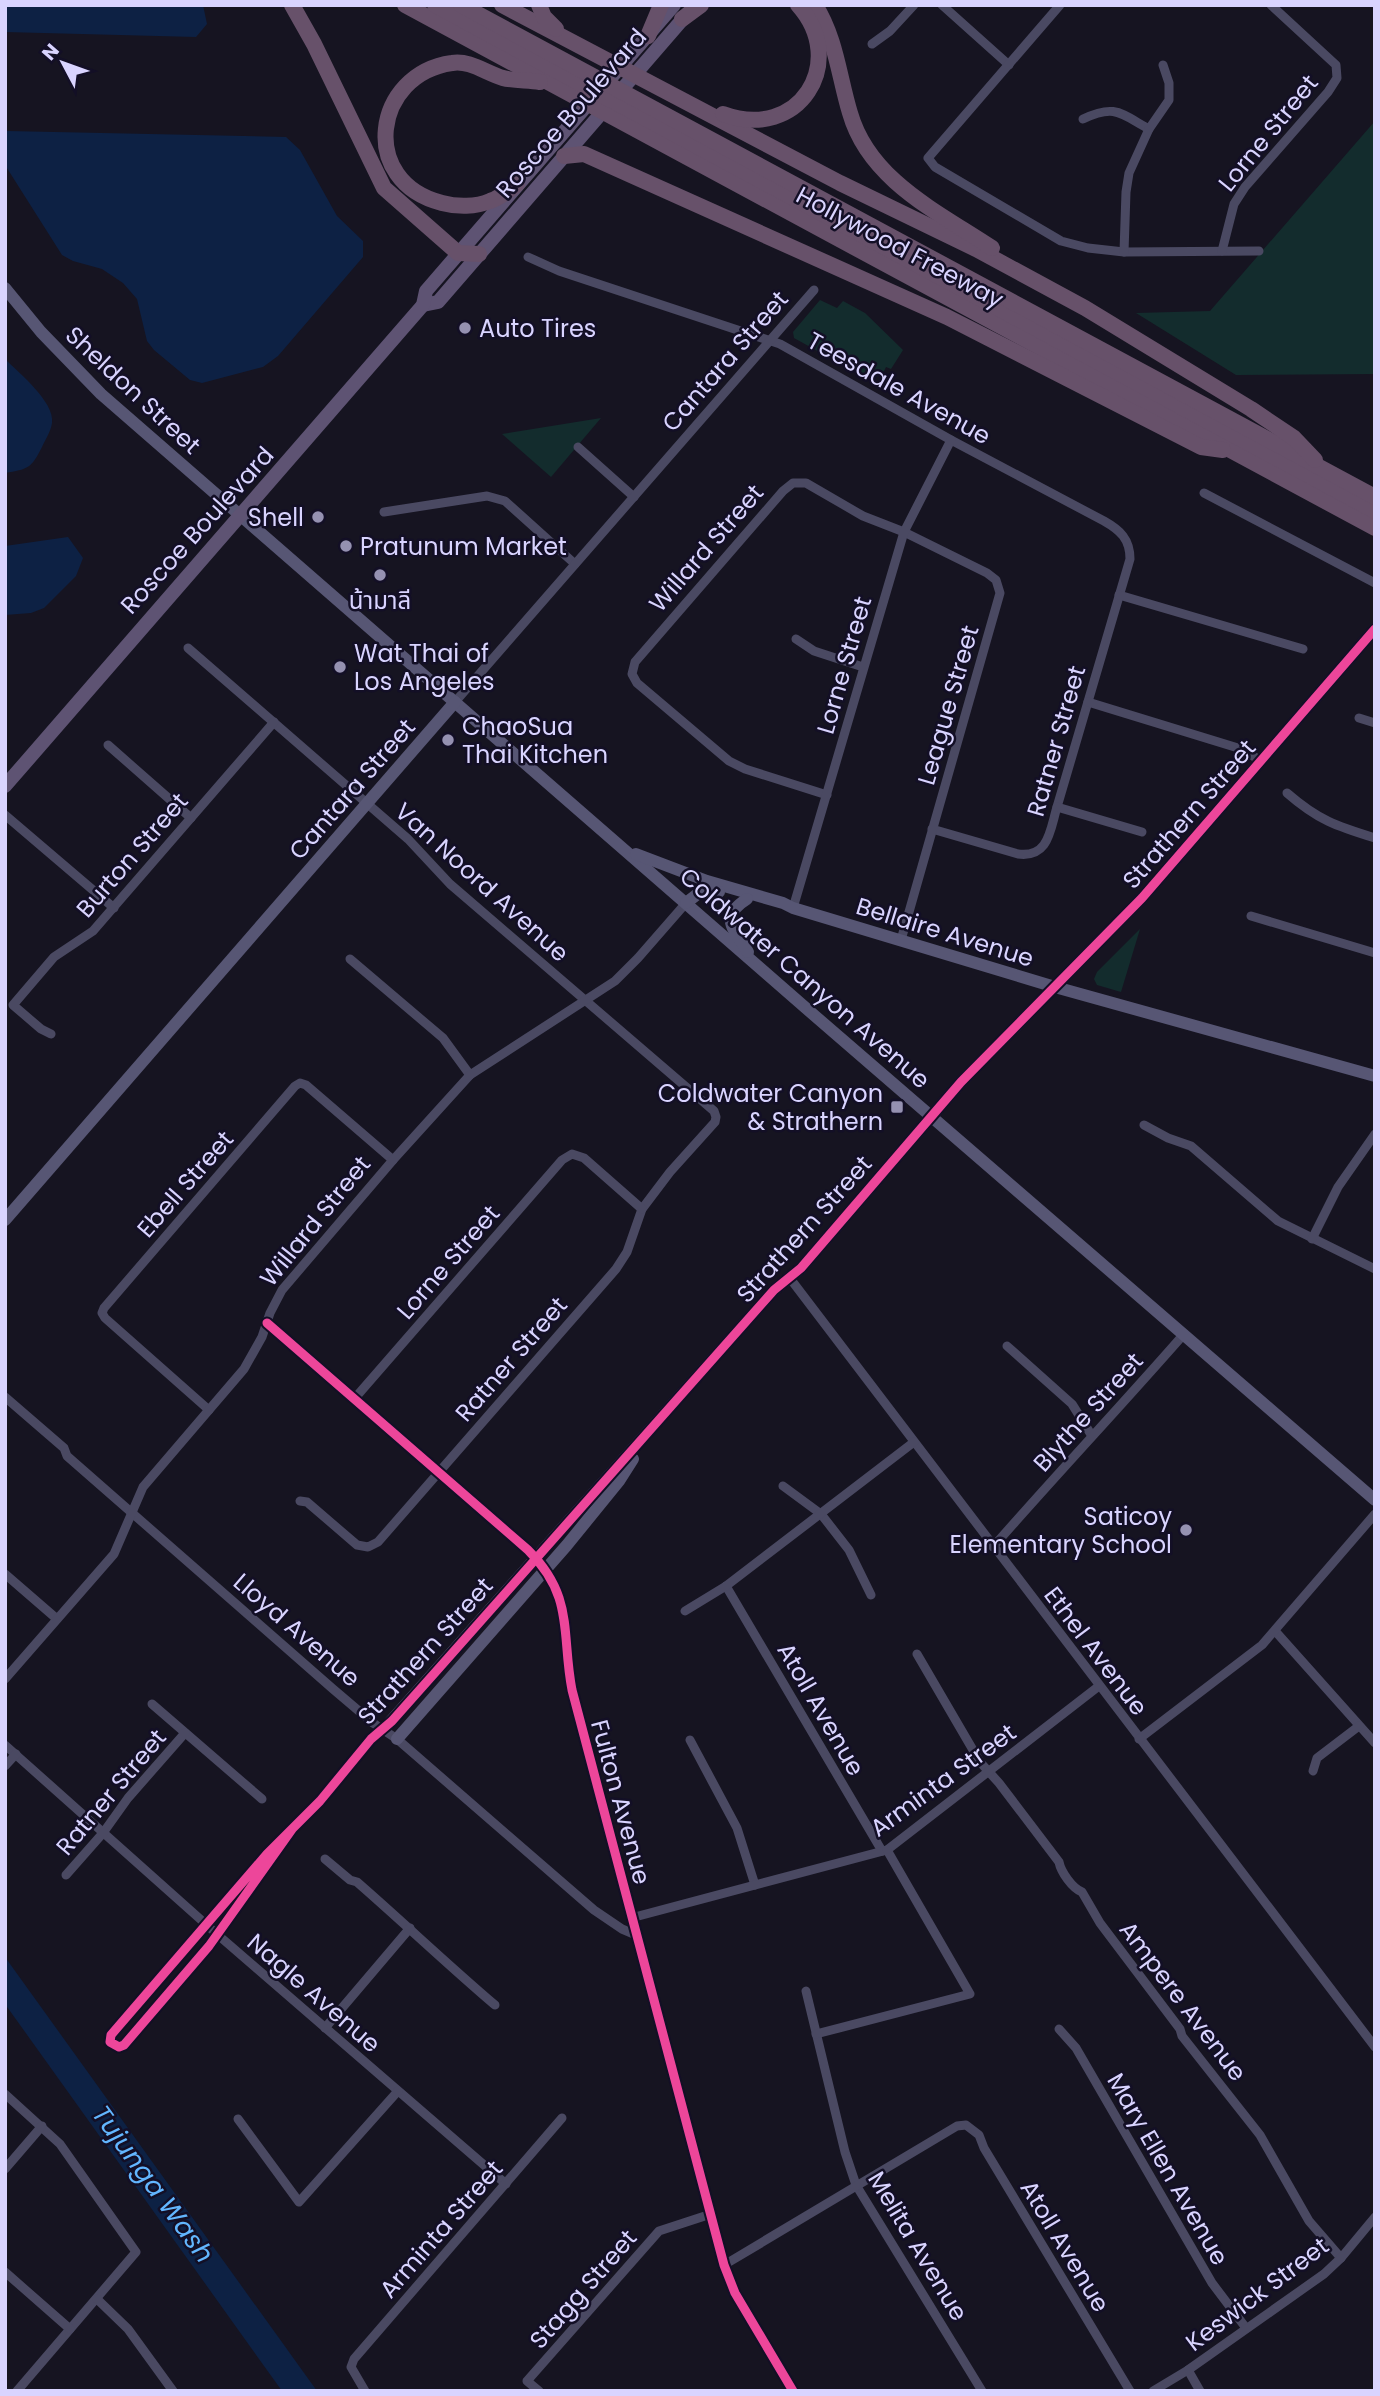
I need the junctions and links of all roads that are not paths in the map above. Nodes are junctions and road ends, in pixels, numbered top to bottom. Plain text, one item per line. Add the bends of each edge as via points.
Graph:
1 (292, 5) edge
2 (405, 5) edge
3 (421, 5) edge
4 (435, 5) edge
5 (461, 5) edge
6 (502, 5) edge
7 (539, 5) edge
8 (661, 5) edge
9 (694, 5) edge
10 (701, 5) edge
11 (798, 5) edge
12 (816, 5) edge
13 (914, 5) edge
14 (942, 5) edge
15 (1060, 5) edge
16 (1271, 5) edge
17 (678, 12) edge
18 (648, 36) junction
19 (872, 44) dead end
20 (596, 55) junction
21 (1009, 65) junction
22 (1163, 65) dead end
23 (547, 82) junction
24 (573, 83) junction
25 (657, 87) junction
26 (633, 115) junction
27 (1083, 119) dead end
28 (1149, 129) junction
29 (564, 156) junction
30 (517, 184) junction
31 (1222, 251) junction
32 (1259, 251) dead end
33 (1124, 252) junction
34 (458, 253) junction
35 (480, 254) junction
36 (528, 257) dead end
37 (5, 288) edge
38 (814, 290) dead end
39 (423, 305) junction
40 (1085, 308) junction
41 (770, 342) junction
42 (951, 440) junction
43 (578, 447) dead end
44 (1236, 453) junction
45 (1327, 471) junction
46 (1204, 493) dead end
47 (634, 497) junction
48 (1375, 497) edge
49 (1375, 511) edge
50 (384, 512) dead end
51 (240, 516) junction
52 (1375, 519) edge
53 (1375, 528) edge
54 (904, 532) junction
55 (1122, 533) joint
56 (575, 564) junction
57 (1375, 583) edge
58 (1119, 596) junction
59 (1375, 629) edge
60 (796, 639) dead end
61 (188, 649) dead end
62 (1303, 649) dead end
63 (863, 667) junction
64 (455, 702) junction
65 (1088, 702) junction
66 (1359, 718) dead end
67 (274, 722) junction
68 (1375, 723) edge
69 (108, 746) dead end
70 (1262, 761) junction
71 (5, 786) edge
72 (1287, 793) dead end
73 (827, 795) junction
74 (367, 804) junction
75 (1057, 807) junction
76 (5, 815) edge
77 (191, 818) junction
78 (932, 829) junction
79 (1142, 832) dead end
80 (1375, 838) edge
81 (626, 850) junction
82 (707, 881) junction
83 (747, 899) junction
84 (686, 903) junction
85 (114, 908) junction
86 (793, 908) junction
87 (1251, 916) dead end
88 (901, 940) junction
89 (1375, 953) edge
90 (350, 959) dead end
91 (756, 964) junction
92 (1055, 987) junction
93 (584, 1001) junction
94 (51, 1034) dead end
95 (470, 1075) junction
96 (1375, 1076) edge
97 (931, 1115) junction
98 (716, 1117) joint
99 (1144, 1125) dead end
100 (1375, 1134) edge
101 (393, 1160) junction
102 (642, 1209) junction
103 (5, 1220) edge
104 (1312, 1239) junction
105 (1375, 1269) edge
106 (789, 1277) junction
107 (267, 1323) junction
108 (1184, 1334) junction
109 (1007, 1346) dead end
110 (5, 1397) edge
111 (355, 1398) junction
112 (209, 1410) junction
113 (654, 1426) junction
114 (1092, 1436) junction
115 (914, 1442) junction
116 (439, 1471) junction
117 (783, 1486) dead end
118 (1375, 1500) edge
119 (300, 1501) dead end
120 (132, 1513) junction
121 (821, 1514) junction
122 (1375, 1514) edge
123 (993, 1547) junction
124 (536, 1557) junction
125 (545, 1570) junction
126 (5, 1574) edge
127 (726, 1586) junction
128 (871, 1595) dead end
129 (685, 1611) dead end
130 (57, 1619) junction
131 (1276, 1632) junction
132 (917, 1654) dead end
133 (5, 1679) edge
134 (1099, 1686) junction
135 (152, 1704) dead end
136 (1359, 1726) junction
137 (383, 1730) junction
138 (185, 1734) junction
139 (397, 1739) junction
140 (1139, 1739) junction
141 (690, 1740) dead end
142 (1375, 1743) edge
143 (5, 1745) edge
144 (16, 1754) junction
145 (5, 1766) edge
146 (1313, 1771) dead end
147 (990, 1773) junction
148 (262, 1799) dead end
149 (293, 1828) junction
150 (103, 1833) junction
151 (885, 1851) junction
152 (325, 1859) dead end
153 (66, 1875) dead end
154 (755, 1885) junction
155 (631, 1918) junction
156 (206, 1924) junction
157 (410, 1928) junction
158 (218, 1935) junction
159 (636, 1935) junction
160 (806, 1991) dead end
161 (495, 2005) dead end
162 (325, 2028) junction
163 (1059, 2029) dead end
164 (816, 2034) junction
165 (1375, 2047) edge
166 (398, 2091) junction
167 (5, 2094) edge
168 (562, 2118) dead end
169 (237, 2119) dead end
170 (42, 2126) junction
171 (5, 2169) edge
172 (506, 2185) junction
173 (856, 2185) junction
174 (711, 2214) junction
175 (1375, 2217) edge
176 (1341, 2258) junction
177 (724, 2265) junction
178 (5, 2272) edge
179 (97, 2298) junction
180 (1246, 2328) junction
181 (70, 2329) junction
182 (1188, 2370) junction
183 (17, 2391) edge
184 (173, 2391) edge
185 (365, 2391) edge
186 (539, 2391) edge
187 (793, 2391) edge
188 (982, 2391) edge
189 (1130, 2391) edge
190 (1153, 2391) edge
191 (1200, 2391) edge

1 - 34 highway via 384,188
2 - 23 highway, Hollywood Freeway
3 - 24 highway
4 - 24 highway
5 - 24 highway, Hollywood Freeway
6 - 20 highway
7 - 20 highway via 557,30
8 - 18 highway
9 - 17 main road, Roscoe Boulevard
10 - 17 highway
11 - 25 highway via 815,32 817,67 806,96 781,116 749,121
12 - 40 highway via 831,37 856,133 878,166 928,205
13 - 19 street
14 - 21 street
15 - 21 street
16 - 31 street, Lorne Street via 1336,65 1337,78 1245,187 1234,204
17 - 18 main road, Roscoe Boulevard
17 - 29 main road, Roscoe Boulevard
18 - 30 main road, Roscoe Boulevard
20 - 25 highway
21 - 33 street via 928,158 944,173 1061,241
22 - 28 street via 1169,100
23 - 24 highway, Hollywood Freeway
23 - 30 highway via 503,78 454,62 405,86 386,126 384,143 394,172 405,185 433,201 470,205 490,201
24 - 26 highway, Hollywood Freeway
24 - 26 highway, Hollywood Freeway
25 - 40 highway
26 - 44 highway, Hollywood Freeway
26 - 45 highway, Hollywood Freeway
26 - 49 highway
26 - 52 highway
27 - 28 street via 1103,110 1121,113
28 - 33 street via 1129,173
29 - 35 main road, Roscoe Boulevard
29 - 44 highway via 584,154 947,317 1201,447
30 - 34 main road, Roscoe Boulevard
31 - 32 street
31 - 33 street
34 - 35 highway
34 - 39 main road, Roscoe Boulevard via 426,291
35 - 39 main road, Roscoe Boulevard via 438,302
36 - 41 street, Teesdale Avenue
37 - 51 street, Sheldon Street via 101,394
38 - 41 street, Cantara Street
39 - 51 main road, Roscoe Boulevard
40 - 45 highway via 1294,438
41 - 42 street, Teesdale Avenue
41 - 47 street, Cantara Street
42 - 54 street, Lorne Street
42 - 55 street, Teesdale Avenue
43 - 47 street
44 - 53 highway, Hollywood Freeway
45 - 48 highway, Hollywood Freeway
46 - 57 street
47 - 56 street, Cantara Street
50 - 56 street via 497,497
51 - 64 street, Coldwater Canyon Avenue
51 - 71 main road, Roscoe Boulevard
54 - 63 street, Lorne Street
54 - 73 street, Willard Street via 863,516 806,483 793,483 635,662 632,674 637,683 729,761
54 - 78 street, League Street via 987,573 996,580 1000,593
55 - 58 street, Ratner Street via 1130,559
56 - 64 street, Cantara Street
58 - 62 street
58 - 65 street, Ratner Street
59 - 70 street, Strathern Street
60 - 63 street via 814,652
61 - 67 street, Van Noord Avenue
63 - 73 street, Lorne Street
64 - 74 street, Cantara Street
64 - 81 street, Coldwater Canyon Avenue
65 - 70 street via 1238,748
65 - 75 street, Ratner Street
66 - 68 street
67 - 74 street, Van Noord Avenue
67 - 77 street, Burton Street
69 - 77 street
70 - 92 street, Strathern Street via 1142,898
72 - 80 street via 1332,825
73 - 86 street, Lorne Street
74 - 93 street, Van Noord Avenue
74 - 103 street, Cantara Street
75 - 78 street, Ratner Street via 1043,847 1029,855
75 - 79 street
76 - 85 street
77 - 85 street, Burton Street
78 - 88 street, League Street
81 - 82 street, Bellaire Avenue
81 - 84 street, Coldwater Canyon Avenue
82 - 84 street via 694,889
82 - 86 street, Bellaire Avenue
83 - 84 street, Willard Street via 704,889
83 - 86 street
83 - 91 street via 732,911 731,927
84 - 91 street, Coldwater Canyon Avenue
84 - 93 street, Willard Street via 627,971
85 - 94 street, Burton Street via 93,931 54,957 13,1005
86 - 88 street, Bellaire Avenue
87 - 89 street
88 - 92 street, Bellaire Avenue
90 - 95 street via 443,1038
91 - 97 street, Coldwater Canyon Avenue
92 - 96 street, Bellaire Avenue
92 - 97 street, Strathern Street
93 - 95 street, Willard Street
93 - 98 street, Van Noord Avenue
95 - 101 street, Willard Street
97 - 106 street, Strathern Street
97 - 108 street, Coldwater Canyon Avenue
98 - 102 street, Ratner Street
99 - 104 street via 1191,1146 1278,1221
100 - 104 street via 1338,1187
101 - 107 street, Willard Street via 282,1290
101 - 112 street, Ebell Street via 300,1083 104,1308 105,1318
102 - 111 street, Lorne Street via 584,1158 572,1154 562,1160
102 - 116 street, Ratner Street via 616,1269
104 - 105 street
106 - 113 street, Strathern Street
106 - 115 street, Ethel Avenue
107 - 111 street, Fulton Avenue
107 - 112 street, Willard Street via 244,1369
108 - 114 street, Blythe Street
108 - 118 street, Coldwater Canyon Avenue
109 - 114 street via 1072,1404
110 - 120 street, Lloyd Avenue
111 - 116 street, Fulton Avenue
112 - 120 street, Willard Street via 143,1487
113 - 124 street, Strathern Street
113 - 125 street, Strathern Street via 619,1481
114 - 123 street, Blythe Street
115 - 121 street
115 - 123 street, Ethel Avenue
116 - 119 street, Ratner Street via 368,1547 356,1545 307,1502
116 - 124 street, Fulton Avenue
117 - 121 street
120 - 130 street, Willard Street via 114,1554
120 - 137 street, Lloyd Avenue
121 - 127 street
121 - 128 street via 849,1550
122 - 131 street
123 - 134 street, Ethel Avenue
124 - 125 street, Fulton Avenue
124 - 137 street, Strathern Street
125 - 139 street, Strathern Street
125 - 155 street, Fulton Avenue via 564,1608 572,1690
126 - 130 street
127 - 129 street
127 - 151 street, Atoll Avenue
130 - 133 street, Willard Street
131 - 136 street
131 - 140 street
132 - 147 street
134 - 140 street, Ethel Avenue
134 - 147 street, Arminta Street
135 - 138 street
136 - 142 street
136 - 146 street via 1317,1758
137 - 139 street, Lloyd Avenue
137 - 149 street, Strathern Street
138 - 148 street
138 - 150 street, Ratner Street
139 - 159 street, Lloyd Avenue via 594,1910
140 - 165 street, Ethel Avenue
141 - 154 street via 737,1828
143 - 144 street, Nagle Avenue
144 - 145 street
144 - 150 street, Nagle Avenue
147 - 151 street, Arminta Street
147 - 176 street, Ampere Avenue via 1260,2135 1309,2221
149 - 156 street, Strathern Street
149 - 158 street, Strathern Street
150 - 153 street, Ratner Street
150 - 156 street, Nagle Avenue
151 - 154 street, Arminta Street
151 - 164 street, Atoll Avenue via 970,1994
152 - 157 street
154 - 155 street, Arminta Street
155 - 159 street, Fulton Avenue
156 - 158 street, Nagle Avenue
156 - 158 street, Strathern Street via 111,2035 114,2046 124,2045
157 - 161 street
157 - 162 street
158 - 162 street, Nagle Avenue
159 - 174 street, Fulton Avenue
160 - 164 street, Melita Avenue
162 - 166 street, Nagle Avenue
163 - 180 street, Mary Ellen Avenue via 1076,2048 1212,2283
164 - 173 street, Melita Avenue
166 - 169 street via 299,2202
166 - 172 street, Nagle Avenue
167 - 170 street
168 - 172 street, Arminta Street
170 - 171 street
170 - 179 street via 60,2144 136,2252
172 - 185 street, Arminta Street via 354,2358 351,2367
173 - 177 street
173 - 188 street, Melita Avenue
173 - 189 street, Atoll Avenue via 966,2124 979,2135
174 - 177 street, Fulton Avenue
174 - 186 street, Stagg Street via 659,2231 527,2381
175 - 176 street, Keswick Street
176 - 180 street, Keswick Street
177 - 187 street, Fulton Avenue
178 - 181 street
179 - 181 street
179 - 184 street via 128,2329
180 - 182 street, Keswick Street
181 - 183 street
182 - 190 street, Keswick Street
182 - 191 street

